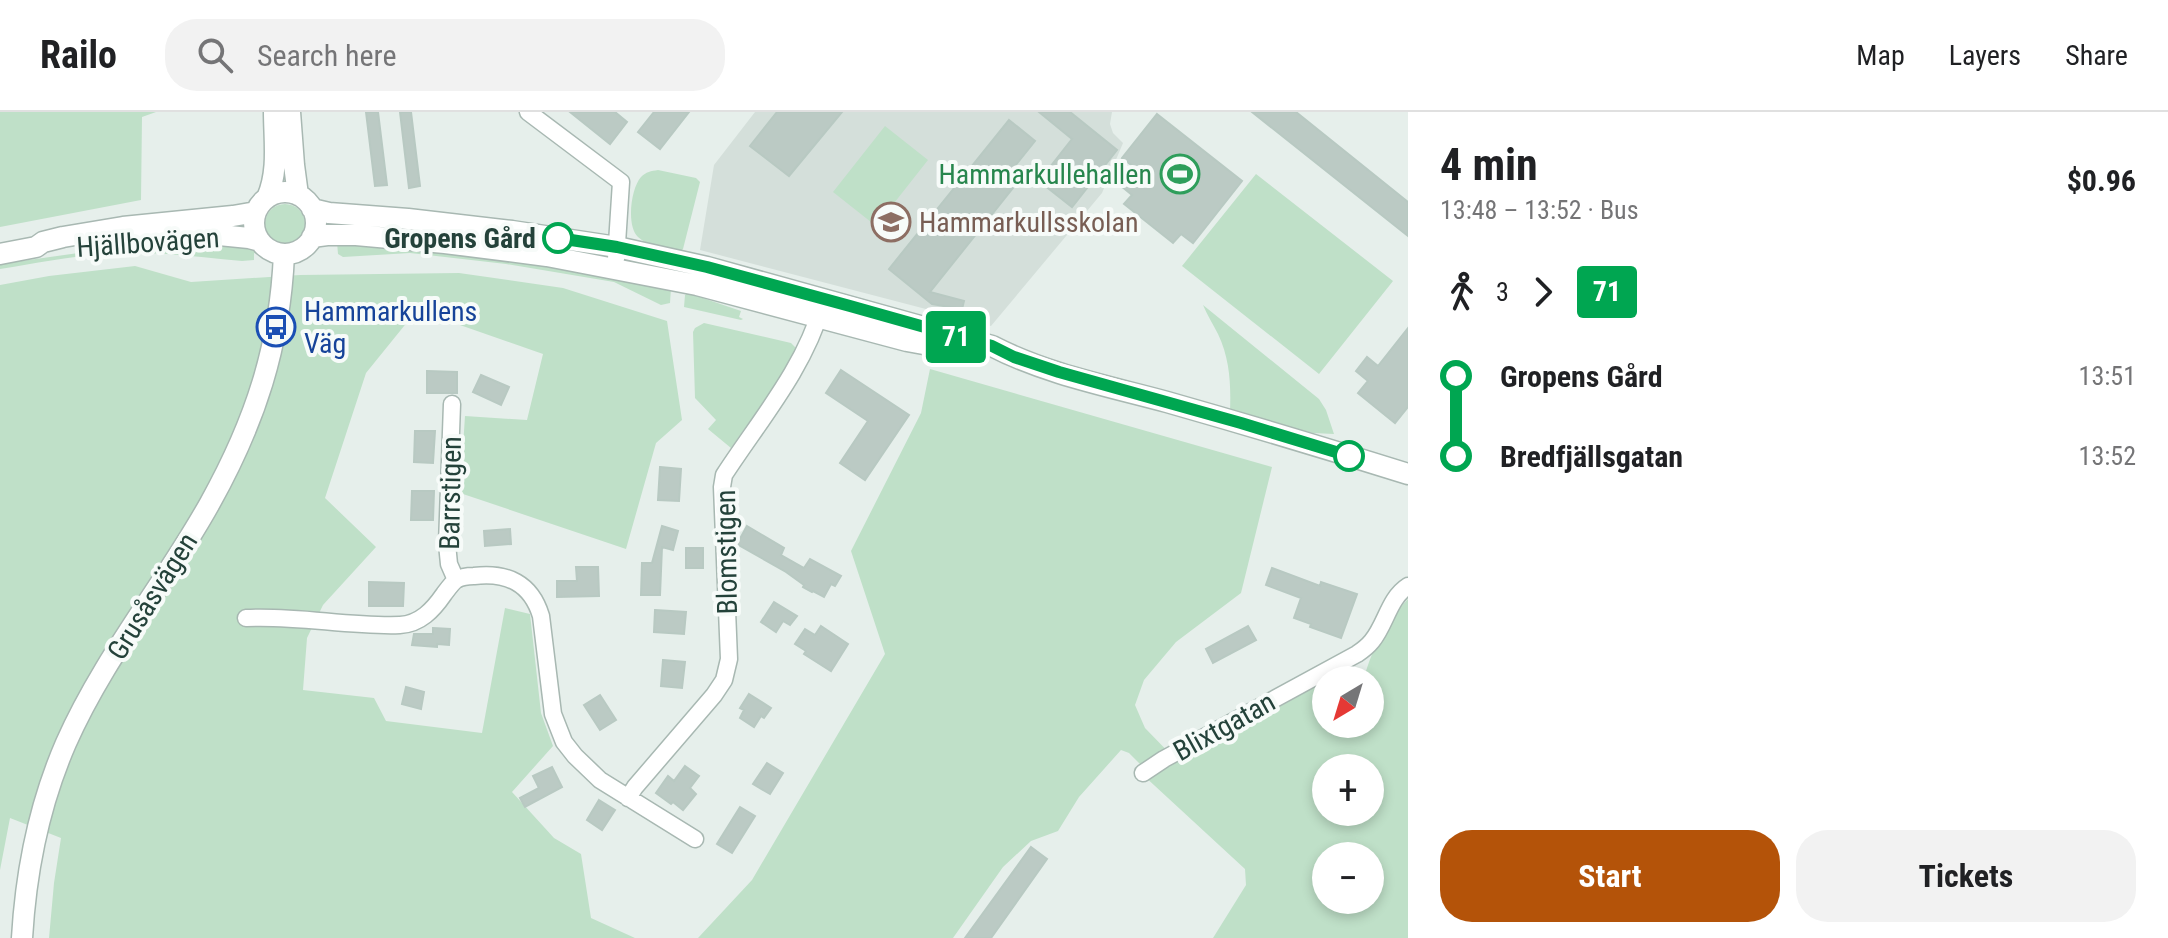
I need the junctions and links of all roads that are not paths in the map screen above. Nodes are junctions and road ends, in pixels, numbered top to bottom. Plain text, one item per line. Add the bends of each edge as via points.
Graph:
1 (274, 112) edge
2 (290, 112) edge
3 (528, 112) edge
4 (305, 202) junction
5 (261, 205) junction
6 (312, 237) junction
7 (260, 241) junction
8 (36, 247) junction
9 (617, 247) junction
10 (0, 254) edge
11 (284, 254) junction
12 (614, 268) junction
13 (821, 309) junction
14 (452, 404) dead end
15 (1408, 474) edge
16 (456, 580) junction
17 (1408, 586) edge
18 (246, 618) dead end
19 (1143, 773) dead end
20 (628, 798) junction
21 (695, 839) dead end
22 (22, 938) edge

1 - 5 street via 274,174
2 - 4 street via 294,165
3 - 9 street via 621,182
4 - 5 street via 284,192
4 - 6 street via 316,225
4 - 9 street via 329,213
5 - 7 street via 254,225
5 - 8 street, Hjällbovägen via 233,216 123,227
6 - 11 street via 299,250
6 - 12 street via 445,243
7 - 8 street, Hjällbovägen via 219,235
7 - 11 street
8 - 10 street, Hjällbovägen
9 - 12 street
9 - 13 street via 707,267
11 - 22 street, Grusåsvägen via 276,327 255,411 210,504 76,721 42,808 29,864
12 - 13 street
13 - 15 street via 907,341 1014,357
13 - 20 street, Blomstigen via 798,365 724,475 729,659 724,680
14 - 16 street, Barrstigen via 447,544
16 - 18 street via 423,618 409,624
16 - 20 street via 496,576 534,597 558,729 596,778
17 - 19 street, Blixtgatan via 1370,645
20 - 21 street

